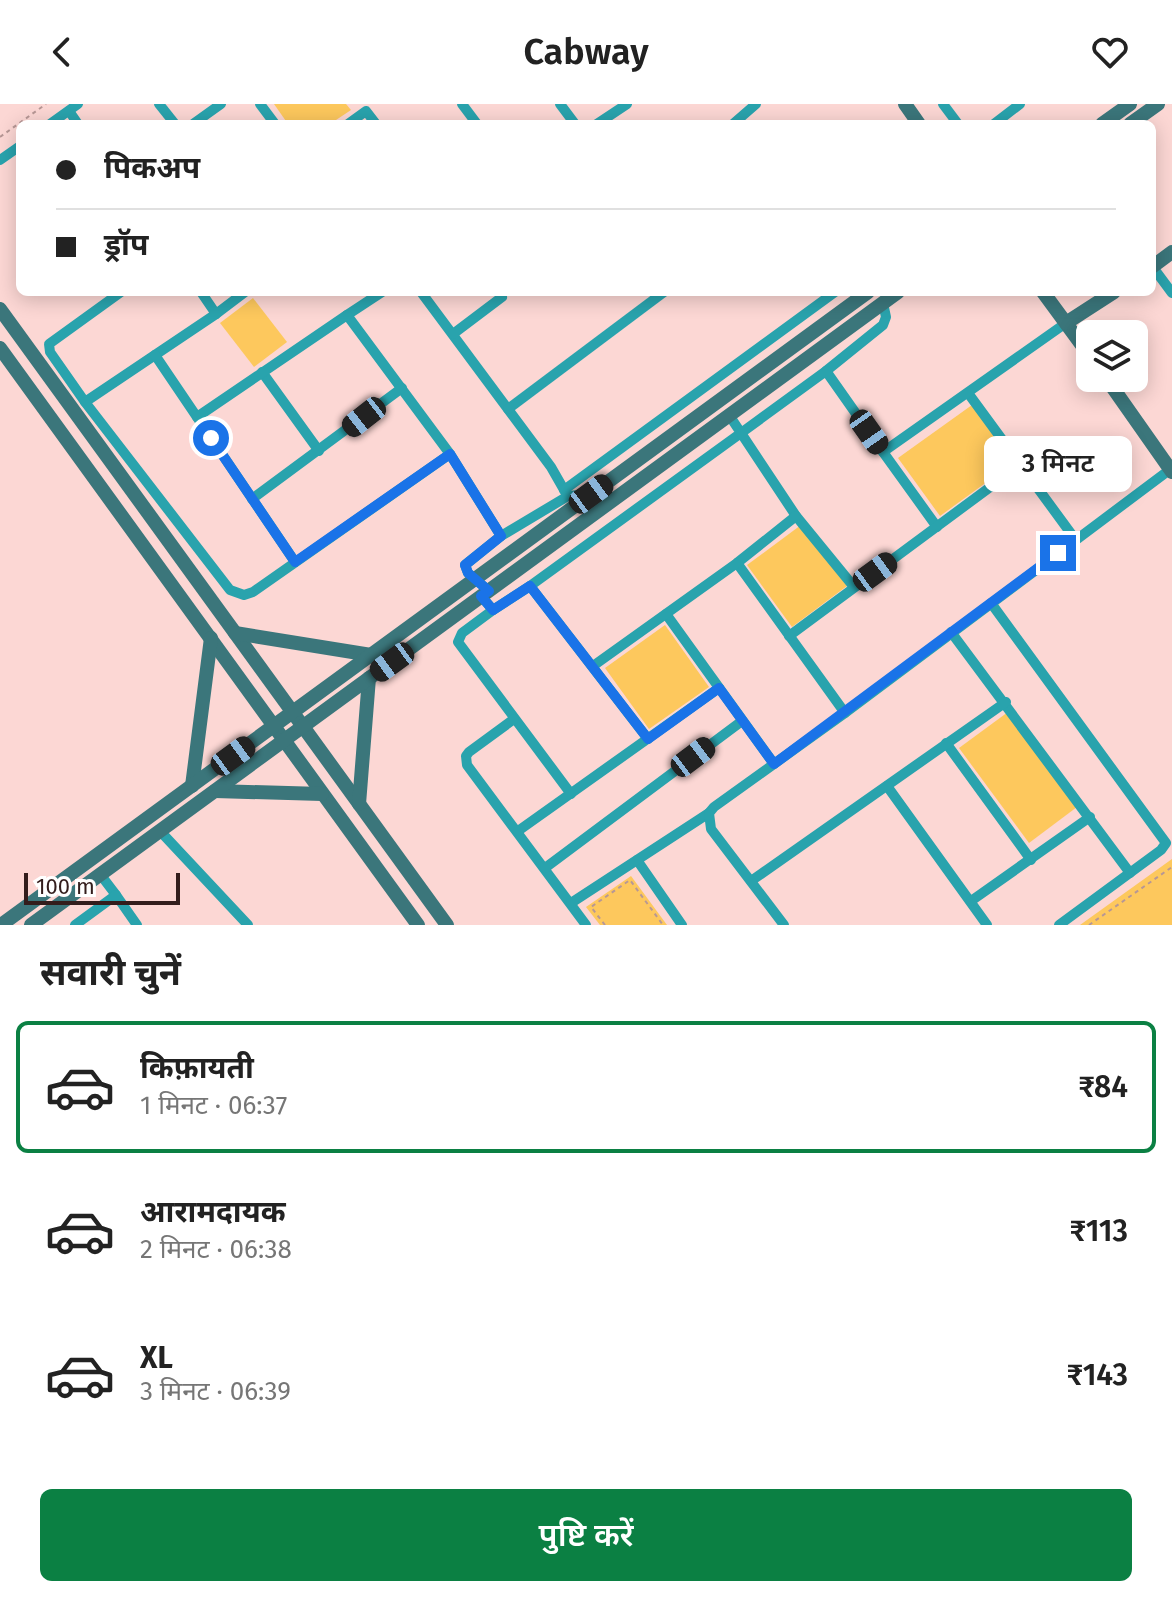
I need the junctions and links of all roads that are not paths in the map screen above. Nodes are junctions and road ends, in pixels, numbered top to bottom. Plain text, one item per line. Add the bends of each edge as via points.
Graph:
1 (159, 104) edge
2 (221, 104) edge
3 (627, 104) edge
4 (756, 104) edge
5 (999, 104) edge
6 (1020, 104) edge
7 (1130, 104) edge
8 (1158, 104) edge
9 (74, 107) edge
10 (1006, 114) junction
11 (56, 120) edge
12 (172, 120) edge
13 (199, 120) edge
14 (603, 120) edge
15 (739, 120) edge
16 (999, 120) edge
17 (1108, 120) edge
18 (1136, 120) edge
19 (1156, 271) edge
20 (1172, 293) edge
21 (115, 296) edge
22 (204, 296) edge
23 (240, 296) edge
24 (376, 296) edge
25 (424, 296) edge
26 (500, 296) edge
27 (659, 296) edge
28 (830, 296) edge
29 (862, 296) edge
30 (893, 296) edge
31 (1046, 296) edge
32 (1108, 296) edge
33 (883, 303) junction
34 (0, 309) edge
35 (216, 314) junction
36 (347, 315) junction
37 (1066, 323) junction
38 (453, 334) junction
39 (1076, 337) edge
40 (0, 348) edge
41 (155, 355) junction
42 (826, 371) junction
43 (262, 372) junction
44 (402, 388) junction
45 (1116, 392) edge
46 (968, 393) junction
47 (85, 402) junction
48 (508, 409) junction
49 (729, 415) junction
50 (197, 417) junction
51 (741, 433) junction
52 (319, 451) junction
53 (883, 452) junction
54 (450, 454) junction
55 (1020, 465) junction
56 (1171, 470) edge
57 (566, 493) junction
58 (591, 494) junction
59 (252, 499) junction
60 (796, 516) junction
61 (937, 527) junction
62 (501, 536) junction
63 (1075, 539) junction
64 (295, 562) junction
65 (737, 563) junction
66 (474, 579) junction
67 (530, 586) junction
68 (854, 587) junction
69 (485, 594) junction
70 (991, 603) junction
71 (493, 610) junction
72 (666, 614) junction
73 (951, 632) junction
74 (235, 633) junction
75 (789, 636) junction
76 (211, 638) junction
77 (371, 655) junction
78 (593, 666) junction
79 (369, 678) junction
80 (719, 688) junction
81 (1006, 702) junction
82 (293, 712) junction
83 (845, 713) junction
84 (514, 719) junction
85 (742, 721) junction
86 (275, 726) junction
87 (303, 726) junction
88 (648, 739) junction
89 (285, 740) junction
90 (946, 743) junction
91 (774, 764) junction
92 (192, 786) junction
93 (887, 786) junction
94 (215, 791) junction
95 (322, 794) junction
96 (571, 794) junction
97 (359, 804) junction
98 (709, 813) junction
99 (1090, 817) junction
100 (160, 831) junction
101 (518, 831) junction
102 (1169, 843) edge
103 (637, 860) junction
104 (1031, 860) junction
105 (545, 868) junction
106 (1130, 873) junction
107 (100, 874) junction
108 (751, 881) junction
109 (116, 895) junction
110 (971, 901) junction
111 (571, 903) junction
112 (1, 925) edge
113 (31, 925) edge
114 (75, 925) edge
115 (137, 925) edge
116 (248, 925) edge
117 (418, 925) edge
118 (447, 925) edge
119 (586, 925) edge
120 (682, 925) edge
121 (784, 925) edge
122 (987, 925) edge
123 (1059, 925) edge

1 - 12 street
2 - 13 street
3 - 14 street
4 - 15 street
5 - 10 street
6 - 10 street
7 - 17 main road
8 - 18 main road
9 - 11 street
10 - 16 street
19 - 20 street
21 - 47 street via 49,344
22 - 35 street
23 - 35 street
24 - 36 street
25 - 38 street
26 - 38 street
27 - 48 street
28 - 57 street
29 - 58 main road
30 - 33 main road
31 - 37 main road
32 - 37 main road
33 - 42 street via 883,325
33 - 49 main road
34 - 74 main road
35 - 41 street
36 - 43 street
36 - 44 street
37 - 39 main road
37 - 46 street
38 - 48 street
40 - 76 main road
41 - 47 street
41 - 50 street
42 - 51 street
42 - 53 street
43 - 50 street
43 - 52 street
44 - 52 street
44 - 54 street
45 - 56 main road
46 - 53 street
46 - 55 street
47 - 64 street via 230,590 253,592
48 - 57 street
49 - 51 street
49 - 69 main road
50 - 59 street
51 - 60 street
51 - 67 street
52 - 59 street
53 - 61 street
54 - 62 street
54 - 64 street
55 - 61 street
55 - 63 street
56 - 63 street
57 - 58 street
57 - 62 street
58 - 66 main road
59 - 64 street
60 - 65 street
60 - 68 street
61 - 68 street
62 - 66 street via 465,565
63 - 70 street
65 - 72 street
65 - 75 street
66 - 69 street
66 - 77 main road
67 - 71 street
67 - 78 street
68 - 75 street
69 - 71 street
69 - 79 main road
70 - 73 street
70 - 102 street
71 - 84 street via 458,642
72 - 78 street
72 - 80 street
73 - 81 street
73 - 83 street
74 - 77 main road
74 - 82 main road
75 - 83 street
76 - 86 main road
76 - 92 main road
77 - 82 main road
78 - 88 street
79 - 87 main road
79 - 97 main road
80 - 85 street
80 - 88 street
81 - 90 street
81 - 99 street
82 - 86 main road
82 - 87 main road
83 - 91 street
84 - 96 street
84 - 101 street via 469,752 465,761
85 - 91 street
85 - 105 street
86 - 89 main road
86 - 92 main road
87 - 89 main road
87 - 97 main road
88 - 96 street
89 - 94 main road
89 - 95 main road
90 - 93 street
90 - 104 street
91 - 98 street
92 - 112 main road
93 - 108 street
93 - 110 street
94 - 95 main road
94 - 100 main road
95 - 117 main road
96 - 101 street
97 - 118 main road
98 - 103 street
98 - 108 street via 711,829
99 - 104 street
99 - 106 street
100 - 107 main road
100 - 116 street
101 - 105 street
102 - 106 street
103 - 111 street
103 - 120 street
104 - 110 street
105 - 111 street
106 - 123 street
107 - 109 street
107 - 113 main road
108 - 121 street
109 - 114 street
109 - 115 street
110 - 122 street
111 - 119 street

